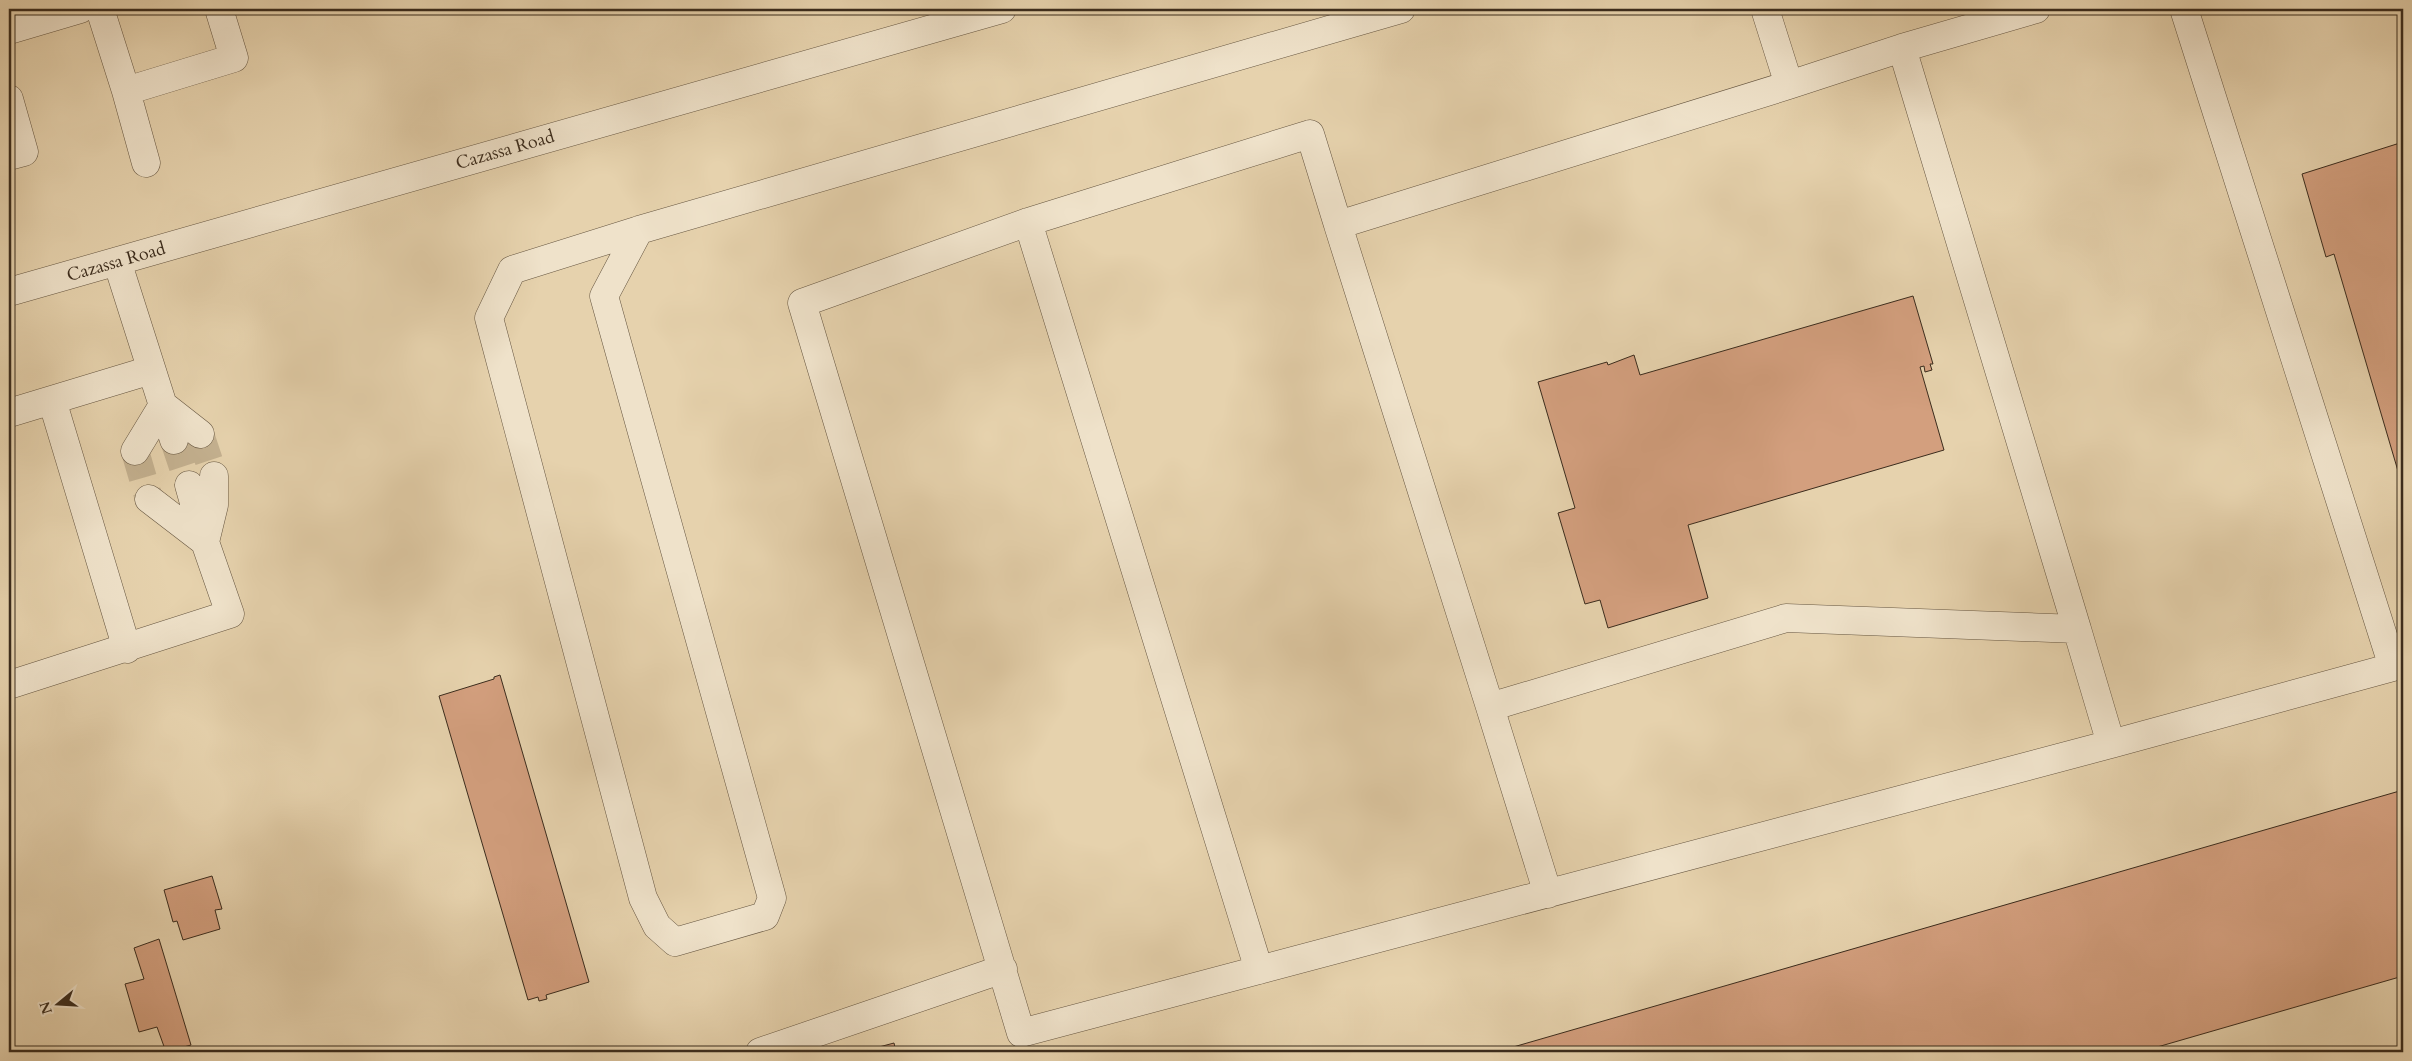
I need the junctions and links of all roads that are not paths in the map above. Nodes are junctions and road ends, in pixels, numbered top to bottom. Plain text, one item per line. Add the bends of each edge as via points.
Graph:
1 (80, 9) edge
2 (100, 9) edge
3 (219, 9) edge
4 (1002, 9) edge
5 (1401, 9) edge
6 (1765, 9) edge
7 (2036, 9) edge
8 (2184, 9) edge
9 (9, 30) edge
10 (1902, 48) junction
11 (1789, 85) junction
12 (126, 91) junction
13 (9, 98) edge
14 (9, 156) edge
15 (146, 163) dead end
16 (1028, 222) junction
17 (1338, 224) junction
18 (639, 230) junction
19 (117, 261) junction
20 (9, 292) edge
21 (151, 370) junction
22 (52, 400) junction
23 (163, 405) junction
24 (9, 413) edge
25 (200, 434) tunnel mouth
26 (174, 440) tunnel mouth
27 (135, 451) dead end
28 (214, 476) tunnel mouth
29 (189, 485) tunnel mouth
30 (149, 500) tunnel mouth
31 (205, 542) junction
32 (2077, 630) junction
33 (127, 649) junction
34 (2398, 671) edge
35 (9, 686) edge
36 (1490, 707) junction
37 (2110, 744) junction
38 (1548, 894) junction
39 (1003, 969) junction
40 (1259, 970) junction
41 (760, 1052) edge

1 - 9 street
2 - 12 street
3 - 12 street via 234,58
4 - 19 street, Cazassa Road
5 - 18 street
6 - 11 street
7 - 10 street
8 - 34 street
10 - 11 street
10 - 32 street
11 - 17 street
12 - 15 street
13 - 14 street via 24,152
16 - 17 street via 1310,134
16 - 39 street via 802,304
16 - 40 street
17 - 36 street
18 - 18 street via 604,296 772,898 765,916 675,942 657,926 643,898 489,318 512,270
19 - 20 street, Cazassa Road
19 - 21 street
21 - 22 street
21 - 23 street
22 - 24 street
22 - 33 street
23 - 25 street
23 - 26 street
23 - 27 street
28 - 31 street via 214,505
29 - 31 street
30 - 31 street
31 - 33 street via 230,614
32 - 36 street via 1786,618
32 - 37 street
33 - 35 street
34 - 37 street
36 - 38 street
37 - 38 street
38 - 40 street
39 - 40 street via 1021,1033
39 - 41 street

